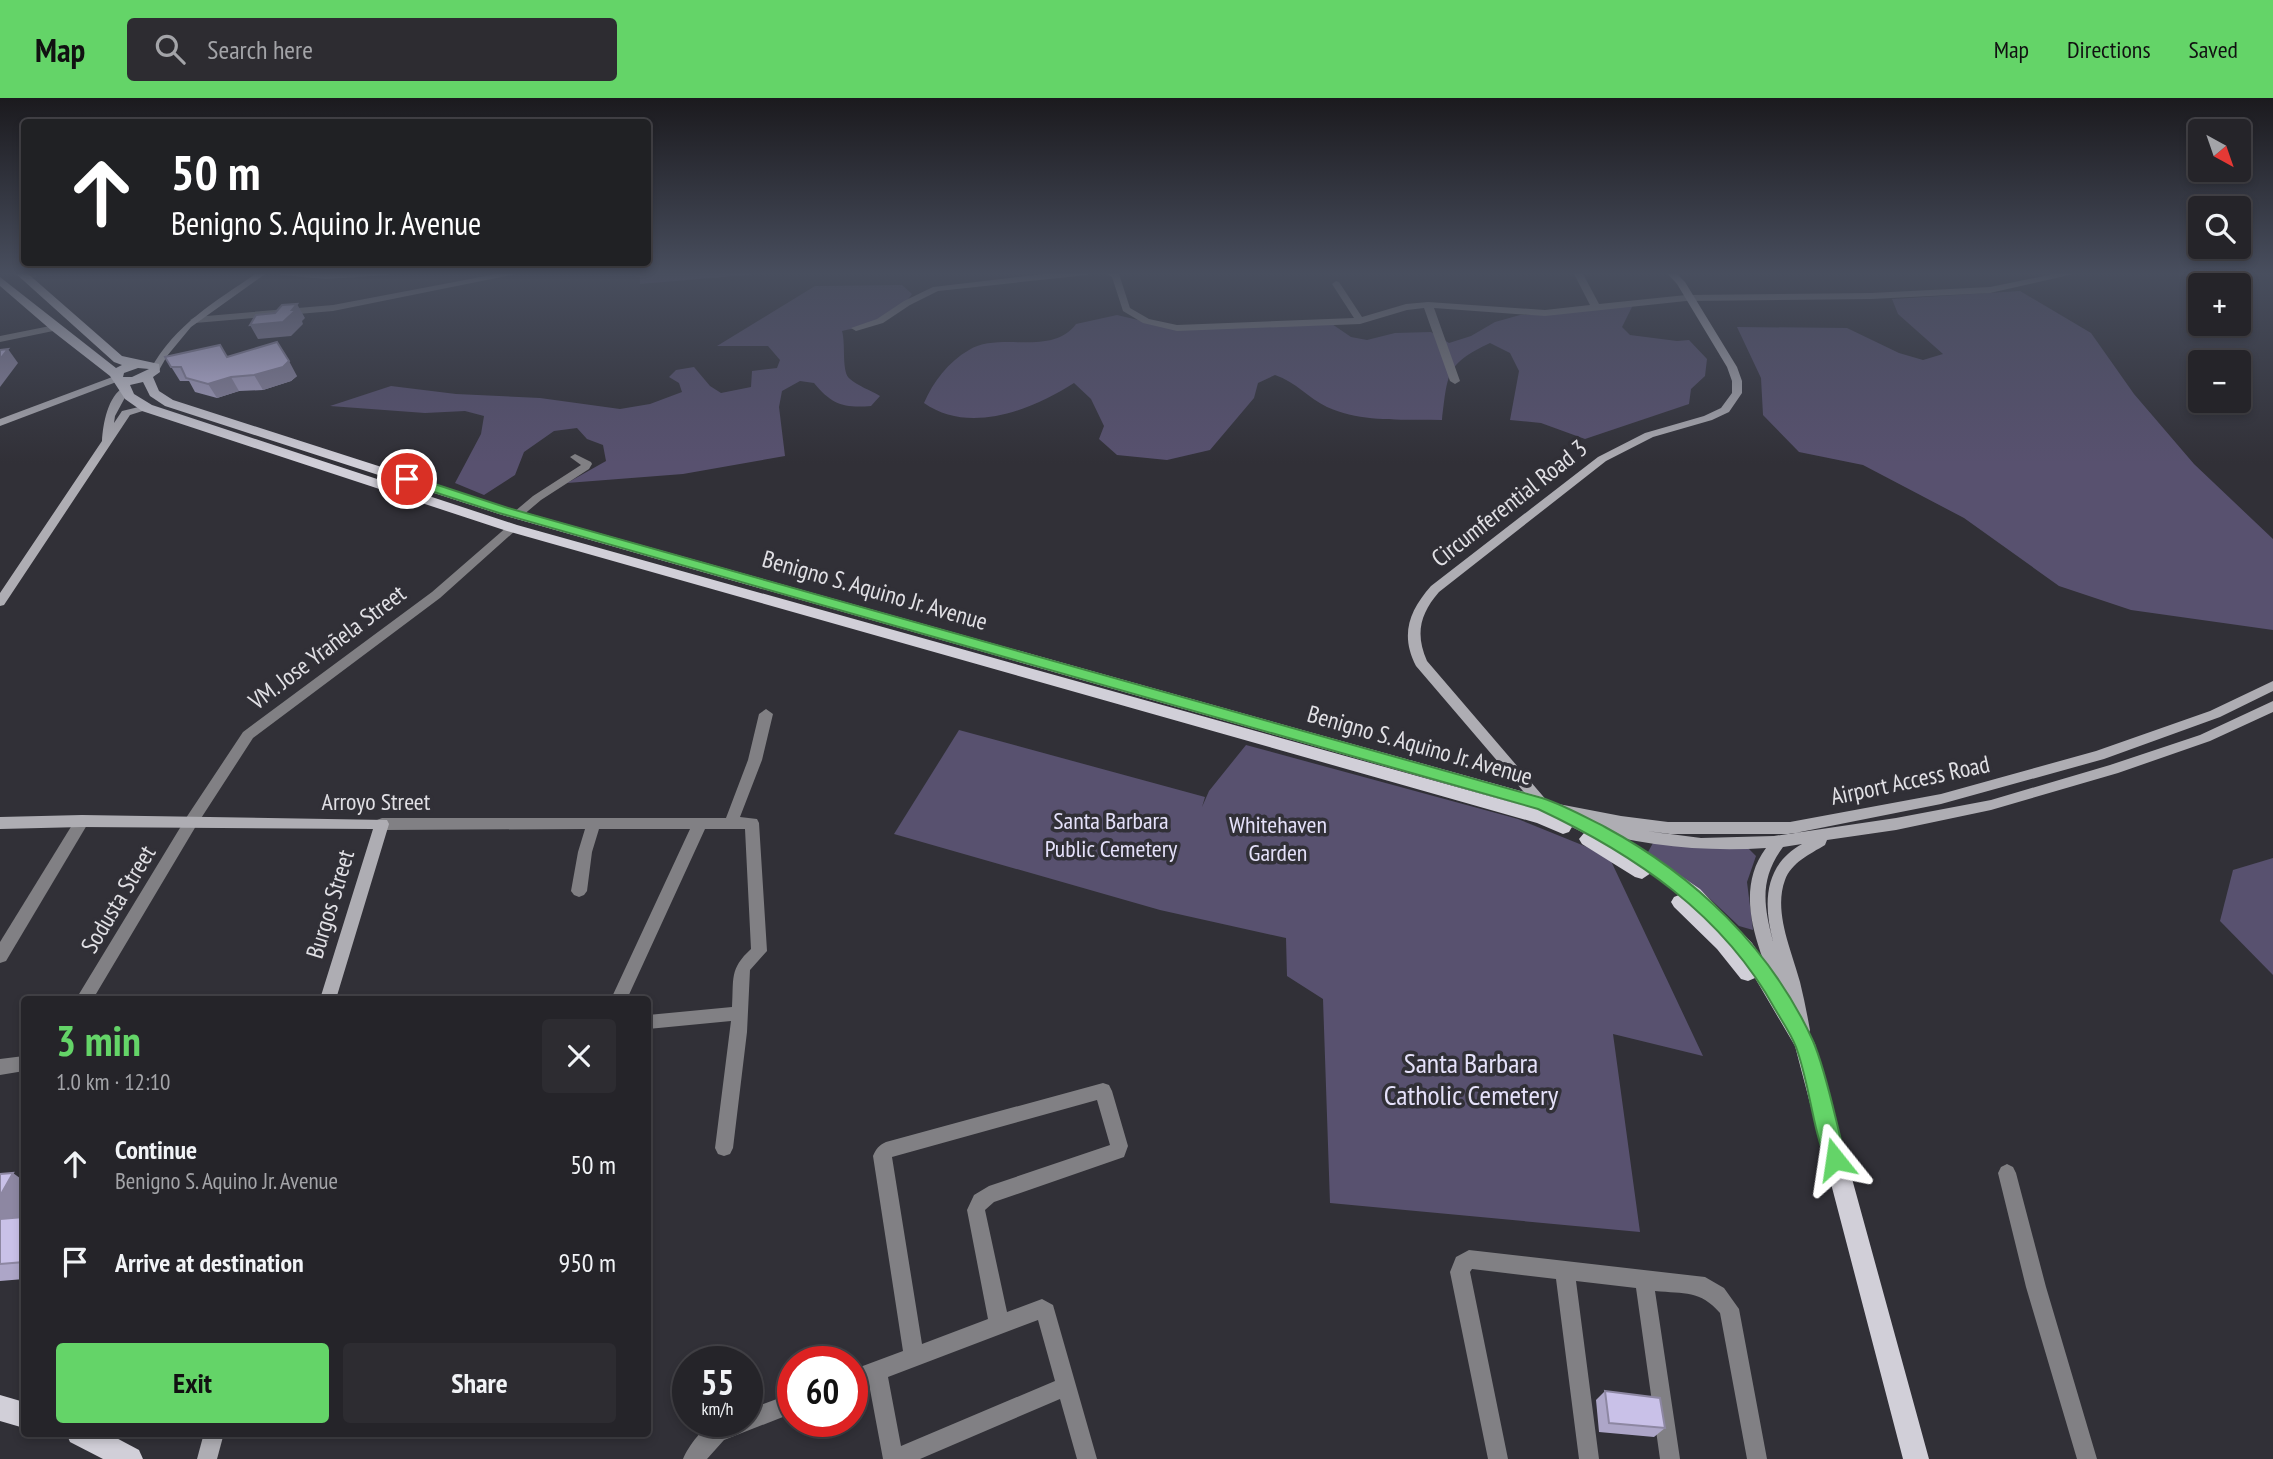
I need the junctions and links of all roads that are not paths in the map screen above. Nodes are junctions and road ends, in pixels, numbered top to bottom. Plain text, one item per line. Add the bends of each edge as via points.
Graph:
1 (17, 336) edge
2 (64, 336) edge
3 (90, 336) edge
4 (181, 336) edge
5 (1439, 336) edge
6 (1714, 336) edge
7 (0, 339) edge
8 (145, 369) junction
9 (119, 381) junction
10 (1455, 381) dead end
11 (147, 408) junction
12 (218, 417) junction
13 (0, 424) edge
14 (204, 426) junction
15 (107, 440) junction
16 (575, 457) dead end
17 (515, 521) junction
18 (0, 602) edge
19 (2273, 686) edge
20 (2201, 705) dead end
21 (2273, 706) edge
22 (766, 714) dead end
23 (2215, 714) junction
24 (1542, 811) junction
25 (82, 821) junction
26 (191, 822) junction
27 (700, 823) junction
28 (731, 823) junction
29 (0, 824) edge
30 (382, 824) junction
31 (1584, 824) junction
32 (593, 825) junction
33 (1790, 828) junction
34 (1834, 835) junction
35 (1777, 842) junction
36 (579, 891) dead end
37 (0, 956) edge
38 (86, 996) edge
39 (328, 996) edge
40 (620, 996) edge
41 (740, 1013) junction
42 (651, 1022) edge
43 (1805, 1044) junction
44 (21, 1064) edge
45 (0, 1067) edge
46 (724, 1148) dead end
47 (2007, 1173) dead end
48 (1565, 1271) junction
49 (1644, 1280) junction
50 (999, 1323) junction
51 (914, 1356) junction
52 (877, 1371) junction
53 (868, 1374) edge
54 (1065, 1387) junction
55 (0, 1408) edge
56 (21, 1414) edge
57 (87, 1437) edge
58 (213, 1437) edge
59 (713, 1437) edge
60 (130, 1459) edge
61 (207, 1459) edge
62 (693, 1459) edge
63 (894, 1459) edge
64 (1087, 1459) edge
65 (1498, 1459) edge
66 (1589, 1459) edge
67 (1670, 1459) edge
68 (1757, 1459) edge
69 (1916, 1459) edge
70 (2087, 1459) edge

1 - 7 street
2 - 9 main road, Benigno S. Aquino Jr. Avenue
3 - 8 main road, Benigno S. Aquino Jr. Avenue via 118,359
4 - 8 main road
5 - 10 street
6 - 24 main road, Circumferential Road 3 via 1737,381 1732,402 1716,415 1648,435 1602,458 1435,589 1414,617 1413,643 1421,663
8 - 9 main road
8 - 12 main road, Benigno S. Aquino Jr. Avenue via 154,393 163,400
9 - 11 main road, Benigno S. Aquino Jr. Avenue via 133,400
9 - 13 main road
9 - 15 main road
11 - 14 main road, Benigno S. Aquino Jr. Avenue
11 - 15 main road via 126,414
12 - 14 main road
12 - 17 main road, Benigno S. Aquino Jr. Avenue
14 - 17 main road, Benigno S. Aquino Jr. Avenue
15 - 18 main road
16 - 17 street, VM. Jose Yrañela Street via 587,464 585,467 537,498
17 - 24 main road, Benigno S. Aquino Jr. Avenue
17 - 26 street, VM. Jose Yrañela Street via 436,594 248,735
19 - 23 main road, Airport Access Road
20 - 23 main road
21 - 34 main road, Airport Access Road via 2237,730 1991,805
22 - 28 street via 755,760
23 - 33 main road, Airport Access Road via 2137,743 1987,788
24 - 31 main road, Benigno S. Aquino Jr. Avenue
24 - 33 main road, Airport Access Road via 1668,828
24 - 43 main road, Benigno S. Aquino Jr. Avenue via 1656,880 1687,906 1724,943
25 - 26 main road, Arroyo Street
25 - 29 main road, Arroyo Street
25 - 37 street
26 - 30 main road, Arroyo Street
26 - 38 street, Sodusta Street
27 - 28 street, Arroyo Street
27 - 32 street, Arroyo Street
27 - 40 street
28 - 41 street, Arroyo Street via 752,823 759,951 743,967
30 - 32 street, Arroyo Street
30 - 39 main road, Burgos Street
31 - 35 main road, Airport Access Road via 1701,844
31 - 43 main road, Benigno S. Aquino Jr. Avenue via 1666,874 1735,936 1771,984
32 - 36 street
33 - 35 main road
34 - 35 main road, Airport Access Road
34 - 43 main road via 1788,860 1775,881 1776,929
35 - 43 main road via 1757,876 1755,900
41 - 42 street
41 - 46 street
43 - 69 main road
44 - 45 street
47 - 70 street
48 - 49 street
48 - 65 street via 1469,1259 1460,1272
48 - 66 street
49 - 67 street
49 - 68 street via 1705,1287 1728,1309
50 - 51 street
50 - 51 street via 976,1210 989,1195 1118,1151 1102,1091 886,1150 882,1156
50 - 54 street via 1042,1309 1046,1312
51 - 52 street
52 - 53 street
52 - 63 street
54 - 63 street
54 - 64 street
55 - 56 main road
57 - 60 main road
58 - 61 main road
59 - 62 street

